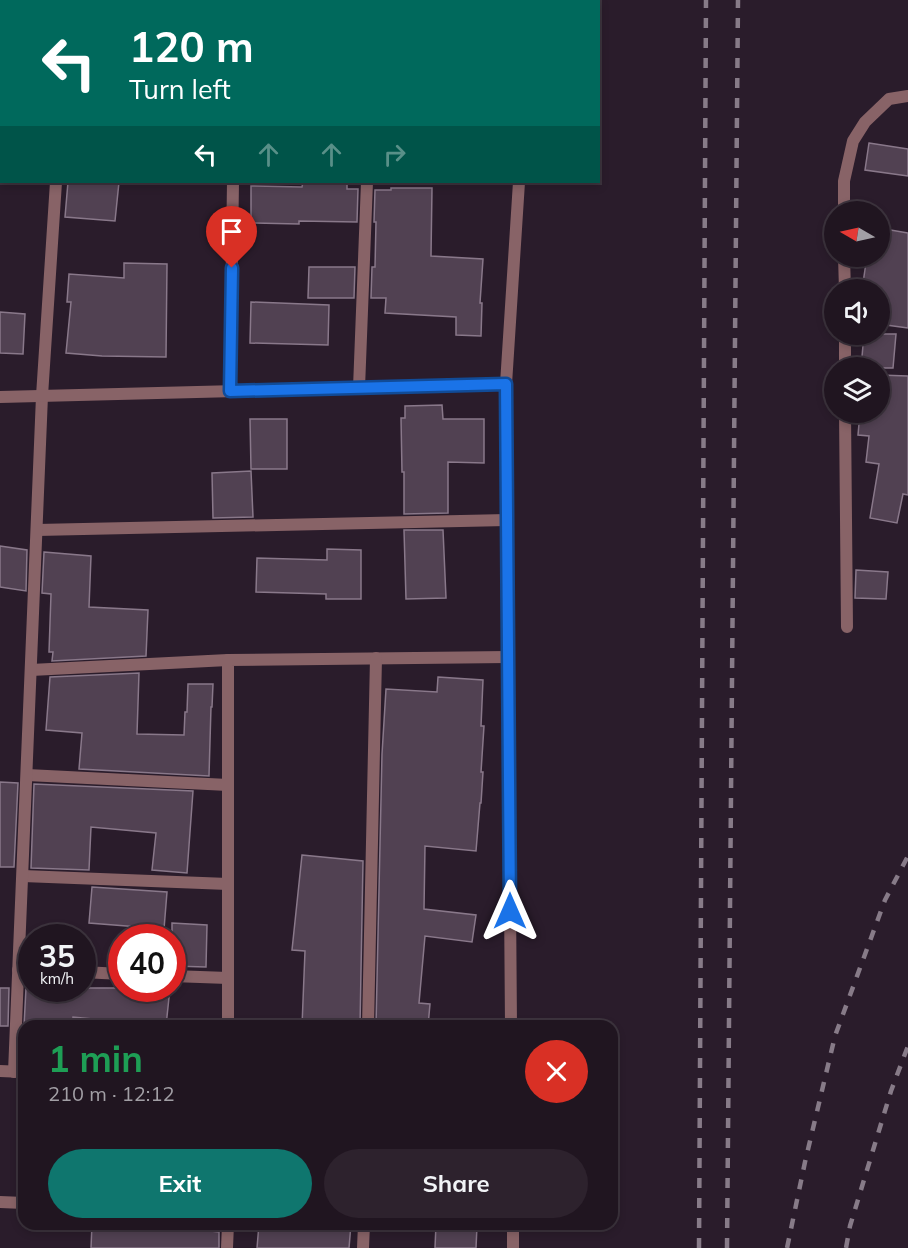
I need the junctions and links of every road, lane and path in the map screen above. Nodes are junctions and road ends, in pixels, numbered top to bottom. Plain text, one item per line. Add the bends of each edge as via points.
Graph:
1 (908, 96) edge
2 (56, 183) edge
3 (233, 183) edge
4 (367, 183) edge
5 (519, 183) edge
6 (844, 201) edge
7 (506, 384) junction
8 (359, 388) junction
9 (230, 391) junction
10 (42, 396) junction
11 (0, 397) edge
12 (846, 423) edge
13 (507, 520) junction
14 (37, 530) junction
15 (847, 627) dead end
16 (508, 657) junction
17 (376, 658) junction
18 (228, 660) junction
19 (31, 670) junction
20 (27, 775) junction
21 (228, 785) junction
22 (23, 876) junction
23 (228, 884) junction
24 (20, 924) edge
25 (186, 976) edge
26 (228, 978) junction
27 (18, 1002) edge
28 (18, 1020) edge
29 (228, 1020) edge
30 (368, 1020) edge
31 (511, 1020) edge
32 (0, 1071) edge
33 (18, 1072) edge
34 (0, 1202) edge
35 (18, 1203) edge
36 (228, 1230) edge
37 (364, 1230) edge
38 (513, 1230) edge
39 (227, 1248) edge
40 (363, 1248) edge
41 (513, 1248) edge

1 - 6 street via 889,99 865,122 853,141
2 - 10 street
3 - 9 street
4 - 8 street
5 - 7 street
7 - 8 street
7 - 13 street
8 - 9 street
9 - 10 street
10 - 11 street
10 - 14 street
12 - 15 street
13 - 14 street
13 - 16 street
14 - 19 street
16 - 17 street
16 - 31 street
17 - 18 street
17 - 30 street
18 - 19 street
18 - 21 street
19 - 20 street
20 - 21 street
20 - 22 street
21 - 23 street
22 - 23 street
22 - 24 street
23 - 26 street
25 - 26 street
26 - 29 street
27 - 28 street
32 - 33 street
34 - 35 street
36 - 39 street
37 - 40 street
38 - 41 street

